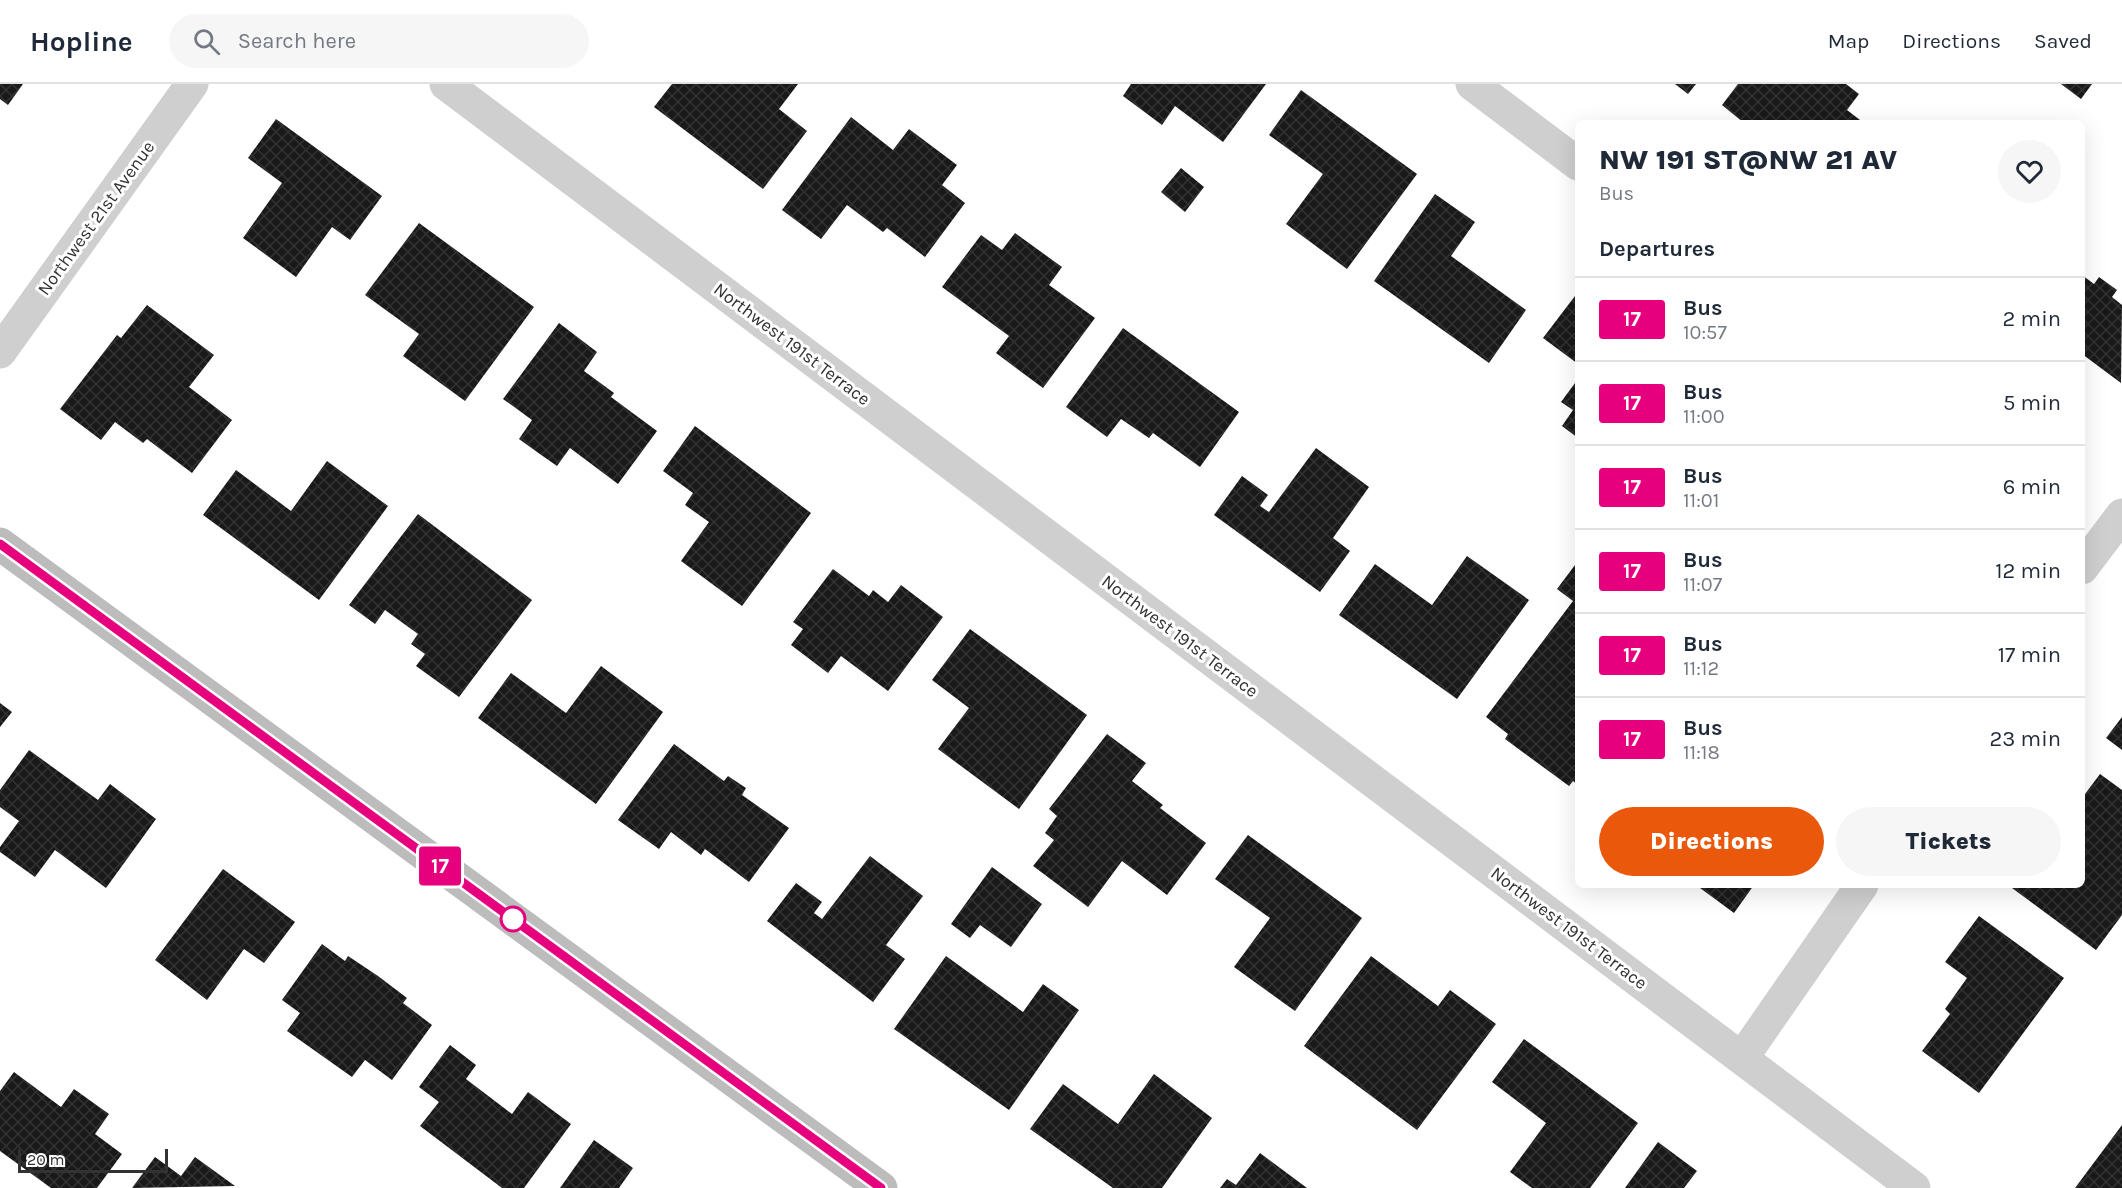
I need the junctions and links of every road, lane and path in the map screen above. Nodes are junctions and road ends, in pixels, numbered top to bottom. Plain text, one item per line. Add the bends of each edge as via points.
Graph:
1 (192, 84) edge
2 (446, 84) edge
3 (1472, 84) edge
4 (1575, 162) edge
5 (0, 352) edge
6 (2122, 514) edge
7 (0, 544) edge
8 (2086, 553) edge
9 (1860, 888) edge
10 (1742, 1058) junction
11 (881, 1188) edge
12 (1914, 1188) edge

1 - 5 street, Northwest 21st Avenue
2 - 10 street, Northwest 191st Terrace
3 - 4 street
6 - 8 street
7 - 11 street
9 - 10 street
10 - 12 street, Northwest 191st Terrace

